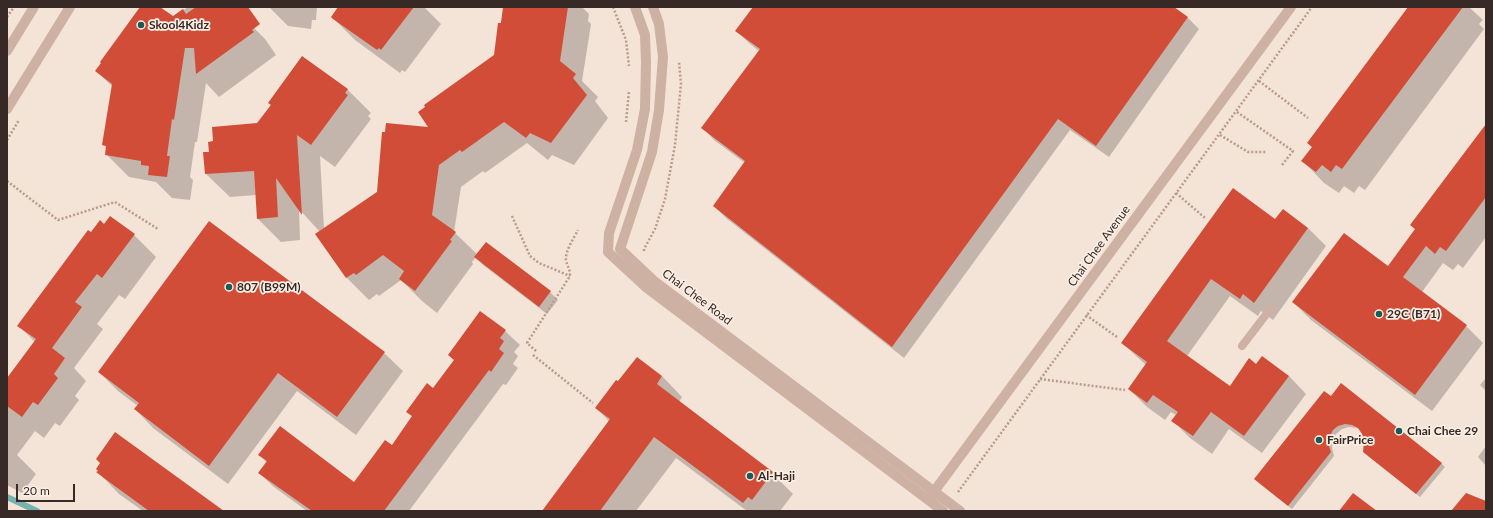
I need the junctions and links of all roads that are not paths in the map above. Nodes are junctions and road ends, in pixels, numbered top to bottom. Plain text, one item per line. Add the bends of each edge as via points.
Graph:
1 (34, 7) edge
2 (70, 7) edge
3 (635, 7) edge
4 (653, 7) edge
5 (1291, 7) edge
6 (7, 51) edge
7 (7, 109) edge
8 (1271, 308) dead end
9 (1242, 346) dead end
10 (931, 496) junction
11 (943, 511) edge
12 (960, 511) edge

1 - 6 street
2 - 7 street
3 - 10 street, Chai Chee Road via 644,36 645,109 637,150 609,233 608,252 647,288
4 - 10 street, Chai Chee Road via 659,24 663,57 660,110 652,152 620,249 654,281
5 - 10 street, Chai Chee Avenue
8 - 9 lane
10 - 11 street, Chai Chee Road
10 - 12 street, Chai Chee Road

